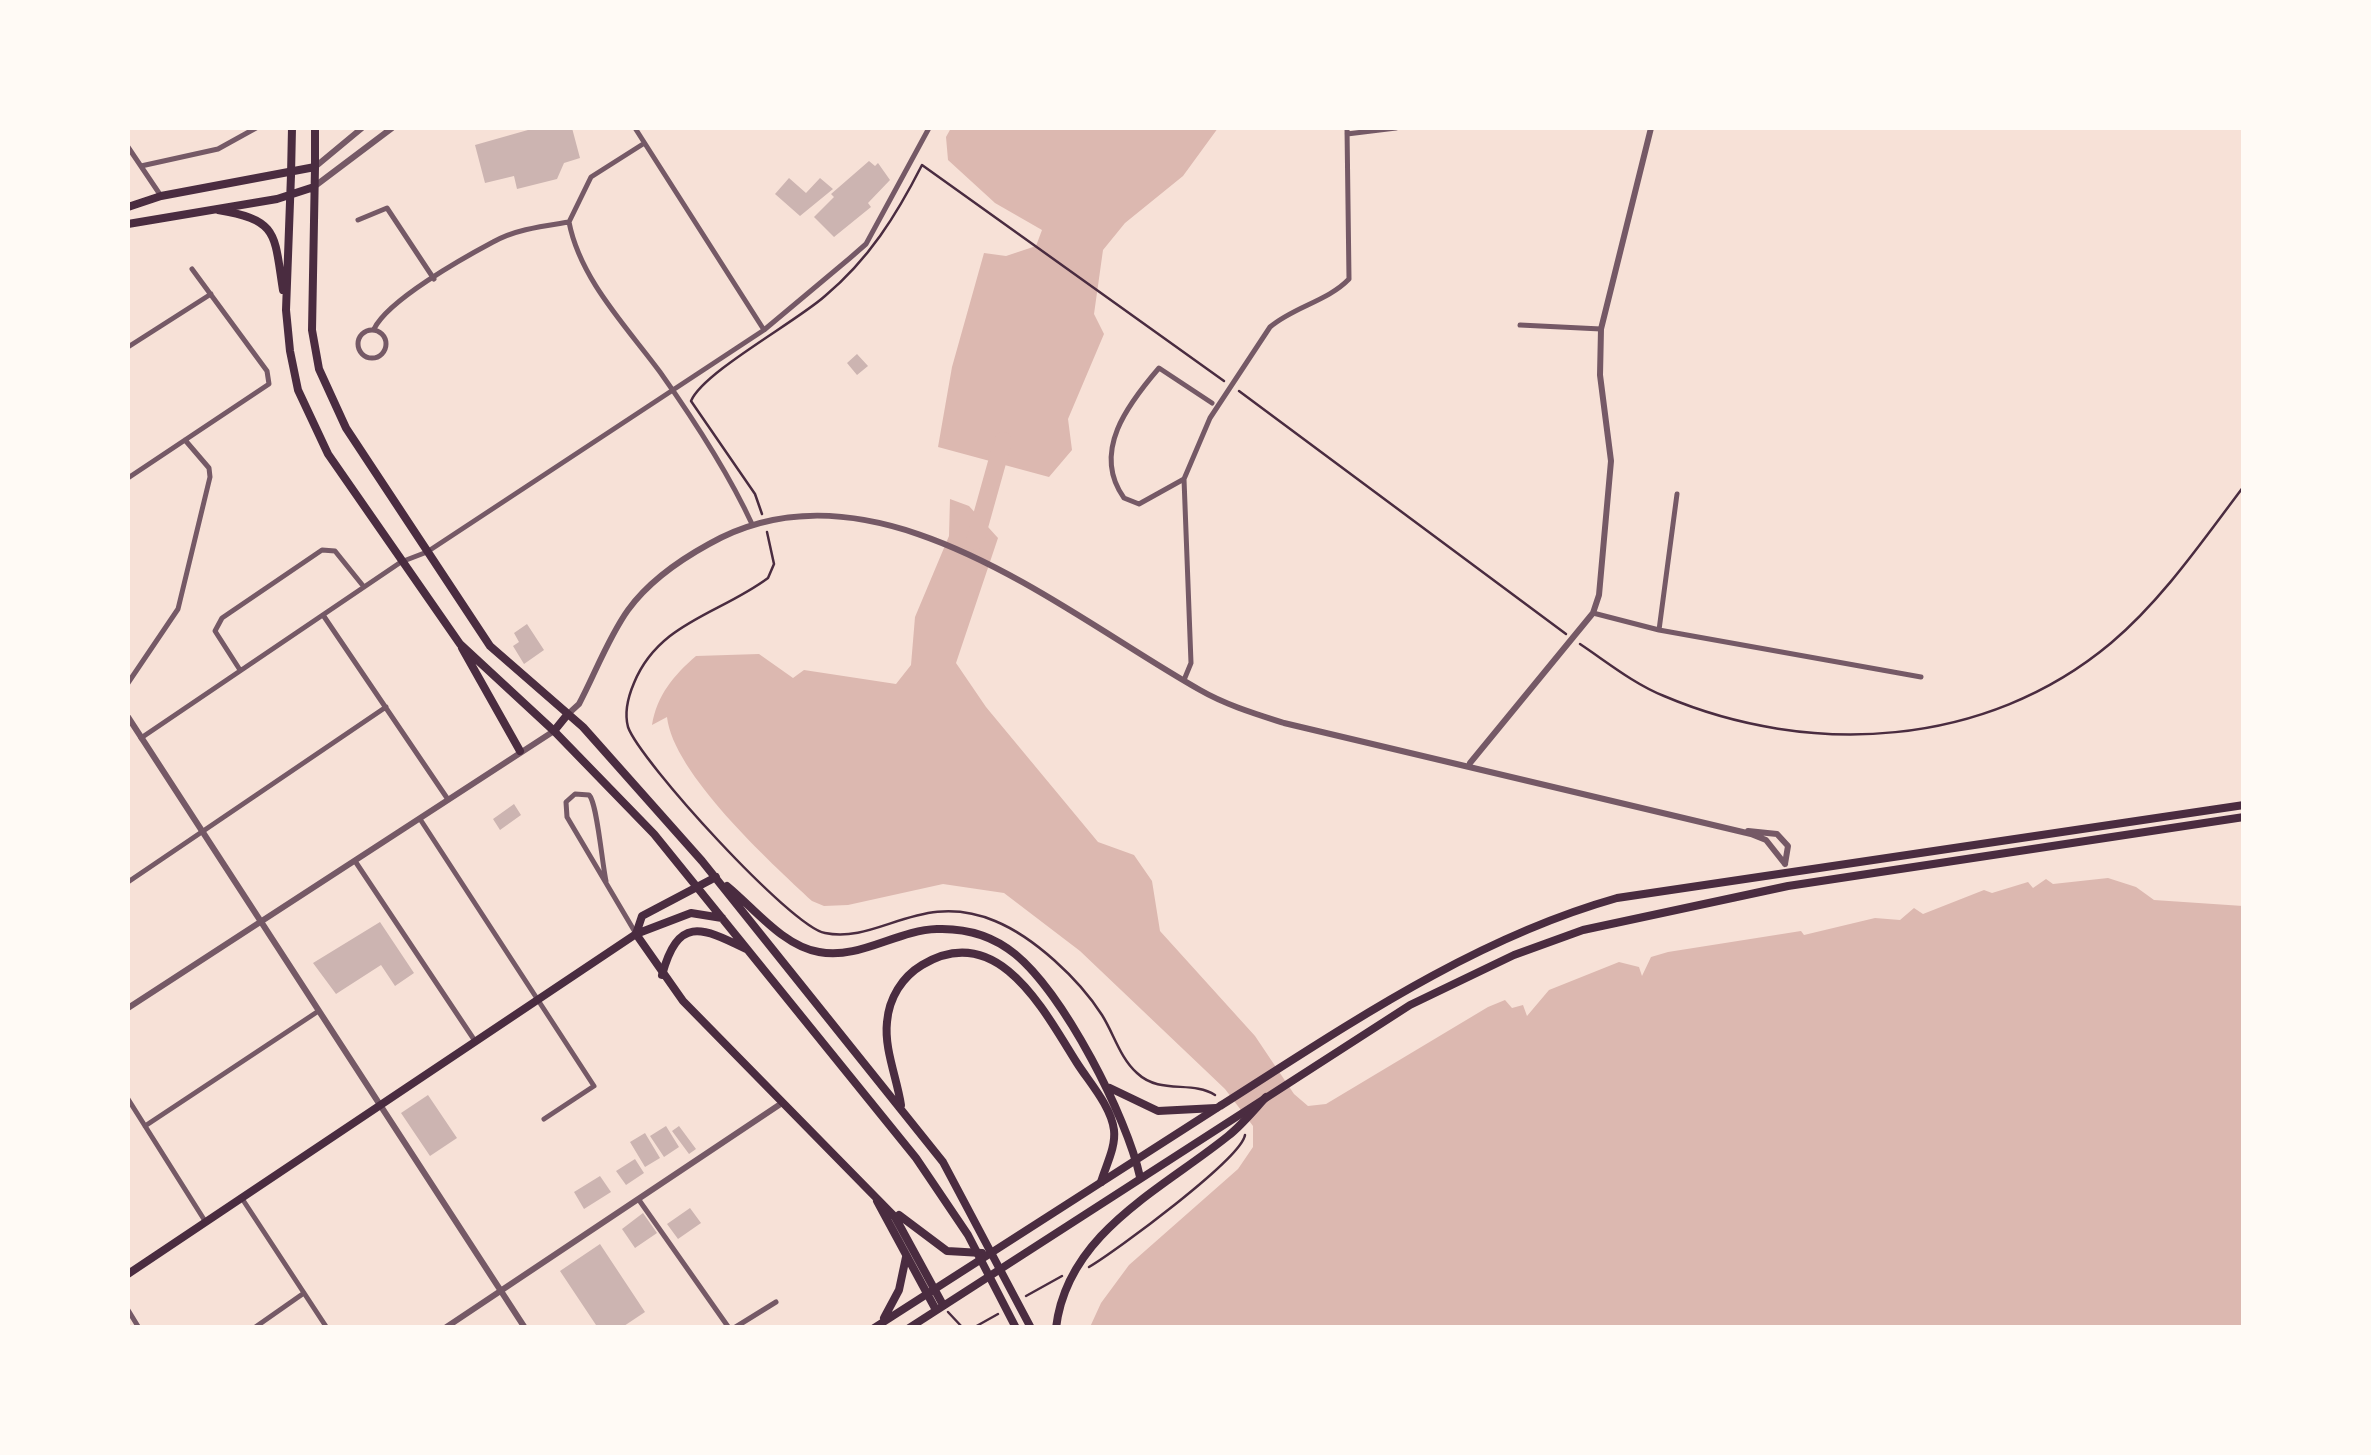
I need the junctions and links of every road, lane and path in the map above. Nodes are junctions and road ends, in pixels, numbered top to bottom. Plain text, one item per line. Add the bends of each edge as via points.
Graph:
1 (256, 128) edge
2 (292, 128) edge
3 (315, 128) edge
4 (362, 128) edge
5 (392, 128) edge
6 (635, 128) edge
7 (930, 128) edge
8 (1396, 128) edge
9 (1651, 128) edge
10 (1347, 131) edge
11 (644, 144) junction
12 (128, 147) edge
13 (141, 166) junction
14 (315, 168) junction
15 (290, 175) junction
16 (314, 187) junction
17 (291, 195) junction
18 (160, 196) junction
19 (128, 207) edge
20 (207, 208) junction
21 (358, 220) dead end
22 (569, 222) junction
23 (128, 224) edge
24 (192, 269) dead end
25 (434, 279) junction
26 (211, 294) junction
27 (286, 310) junction
28 (1520, 325) dead end
29 (374, 330) junction
30 (764, 330) junction
31 (1601, 330) junction
32 (128, 347) edge
33 (1231, 386) junction
34 (673, 391) junction
35 (1212, 403) dead end
36 (185, 440) junction
37 (128, 478) edge
38 (1184, 480) junction
39 (2244, 486) edge
40 (1677, 494) dead end
41 (761, 511) dead end
42 (752, 524) junction
43 (767, 530) dead end
44 (427, 552) junction
45 (401, 562) junction
46 (364, 587) junction
47 (1593, 614) junction
48 (323, 615) junction
49 (1660, 630) junction
50 (1572, 639) junction
51 (460, 644) junction
52 (241, 671) junction
53 (1922, 677) dead end
54 (1184, 680) junction
55 (128, 683) edge
56 (386, 707) junction
57 (567, 714) junction
58 (128, 717) edge
59 (554, 731) junction
60 (141, 738) junction
61 (520, 751) junction
62 (1470, 764) junction
63 (447, 798) junction
64 (2244, 804) edge
65 (418, 816) junction
66 (2244, 817) edge
67 (201, 832) junction
68 (1742, 832) junction
69 (354, 858) junction
70 (1785, 868) junction
71 (716, 877) junction
72 (606, 881) junction
73 (128, 882) edge
74 (696, 884) junction
75 (1788, 886) junction
76 (724, 918) junction
77 (259, 922) junction
78 (636, 934) junction
79 (750, 952) junction
80 (662, 975) junction
81 (540, 997) junction
82 (128, 1008) edge
83 (317, 1012) junction
84 (475, 1041) junction
85 (1106, 1085) junction
86 (1215, 1096) dead end
87 (1266, 1096) junction
88 (128, 1099) edge
89 (782, 1103) junction
90 (377, 1106) junction
91 (1216, 1108) junction
92 (902, 1109) junction
93 (544, 1120) dead end
94 (145, 1126) junction
95 (1244, 1132) dead end
96 (1136, 1159) junction
97 (1213, 1172) dead end
98 (1140, 1178) junction
99 (1101, 1182) junction
100 (872, 1192) junction
101 (241, 1198) junction
102 (639, 1200) junction
103 (886, 1206) junction
104 (205, 1222) junction
105 (991, 1252) junction
106 (906, 1257) junction
107 (128, 1274) edge
108 (500, 1291) junction
109 (930, 1292) junction
110 (304, 1294) junction
111 (776, 1302) dead end
112 (942, 1309) junction
113 (128, 1310) edge
114 (878, 1325) edge
115 (139, 1328) edge
116 (254, 1328) edge
117 (327, 1328) edge
118 (446, 1328) edge
119 (525, 1328) edge
120 (732, 1328) edge
121 (909, 1328) edge
122 (963, 1328) edge
123 (1016, 1328) edge
124 (1031, 1328) edge
125 (1056, 1328) edge

1 - 13 street via 218,149
2 - 15 main road
3 - 14 main road
4 - 14 street
5 - 16 street
6 - 11 street
7 - 30 street via 866,244
8 - 10 street
9 - 31 street
10 - 33 street via 1348,279 1270,327
11 - 22 street via 592,177
11 - 30 street
12 - 13 street
13 - 18 street
14 - 15 main road
14 - 16 main road
15 - 17 main road
15 - 18 main road
16 - 17 main road
16 - 44 main road via 312,330 319,369 346,428
17 - 20 main road
17 - 27 main road
18 - 19 main road
20 - 23 main road
20 - 27 main road via 258,218 271,230
21 - 25 street via 387,208
22 - 25 street via 493,242
22 - 34 street via 584,268
24 - 26 street
25 - 29 street via 379,318
26 - 32 street
26 - 36 street via 267,371 269,384
27 - 45 main road via 298,390 328,454
28 - 31 street
29 - 29 street via 358,340 370,358 387,346
30 - 34 street
31 - 47 street via 1611,484
33 - 38 street
33 - 41 path via 922,166 893,220 847,276 697,386 692,401
33 - 50 path
34 - 42 street
34 - 44 street
35 - 38 street via 1159,368 1119,423 1110,455 1124,498 1139,504
36 - 37 street
36 - 55 street via 210,468 195,552 178,609
38 - 54 street via 1191,663
39 - 50 path via 2152,603 2110,644 2020,698 1926,729 1865,736 1766,728 1661,695
40 - 49 street
42 - 54 street via 828,518 936,542 1011,575
42 - 57 street via 662,573 628,611 579,704
43 - 86 path via 774,564 768,578 684,624 649,654 626,708 634,739 740,862 806,926 841,934 946,911 994,920 1029,940 1088,999 1140,1076
44 - 45 street
44 - 57 main road via 490,646
45 - 46 street
45 - 51 main road
46 - 48 street
46 - 52 street via 335,551 322,550 236,608 216,631
47 - 49 street
47 - 50 street
48 - 52 street
48 - 56 street
49 - 53 street
50 - 62 street
51 - 59 main road
51 - 61 main road
52 - 60 street
54 - 62 street via 1284,724
56 - 63 street
56 - 67 street
57 - 59 main road
57 - 71 main road
58 - 60 street
59 - 61 street
59 - 74 main road
60 - 67 street
61 - 63 street
62 - 68 street
63 - 65 street
64 - 70 main road
65 - 69 street
65 - 81 street
66 - 75 main road
67 - 73 street
67 - 77 street
68 - 70 street via 1766,840
68 - 70 street via 1777,834 1788,846
69 - 77 street
69 - 84 street
70 - 75 main road
70 - 91 main road via 1564,912 1454,963
71 - 74 main road
71 - 85 main road via 788,939 816,952 851,951 936,929 967,931 1001,944 1036,976
71 - 92 main road
72 - 72 street via 596,804 589,795 575,794 566,802 567,817
72 - 78 street
74 - 76 main road
74 - 78 main road via 642,916
75 - 87 main road via 1583,930 1514,956 1410,1004
76 - 78 main road via 690,913
76 - 79 main road
77 - 82 street
77 - 83 street
78 - 80 main road
78 - 81 main road
79 - 80 main road via 710,932 690,932 671,946
79 - 123 main road via 958,1216
80 - 89 main road
81 - 84 main road
81 - 93 street via 594,1086
83 - 90 street
83 - 94 street
84 - 90 main road
85 - 91 main road via 1158,1112
85 - 96 main road
87 - 98 main road
87 - 125 main road via 1232,1134 1112,1225 1070,1275
88 - 94 street
89 - 100 main road
89 - 102 street
90 - 101 main road
90 - 108 street
91 - 96 main road
92 - 99 main road via 886,1028 896,992 936,958 992,960 1027,986 1110,1114 1114,1139
92 - 124 main road via 971,1208
94 - 104 street
95 - 97 path via 1242,1145
96 - 98 main road
96 - 99 main road
98 - 112 main road
99 - 105 main road
100 - 103 main road
100 - 106 main road
101 - 104 main road
101 - 110 street
102 - 108 street
102 - 120 street
103 - 105 main road via 946,1252
103 - 109 main road via 907,1233
104 - 107 main road
105 - 109 main road
106 - 109 main road
106 - 114 main road via 899,1290
108 - 118 street
108 - 119 street
109 - 112 main road
109 - 114 main road
110 - 116 street
110 - 117 street
111 - 120 street
112 - 121 main road
112 - 122 path
113 - 115 street

